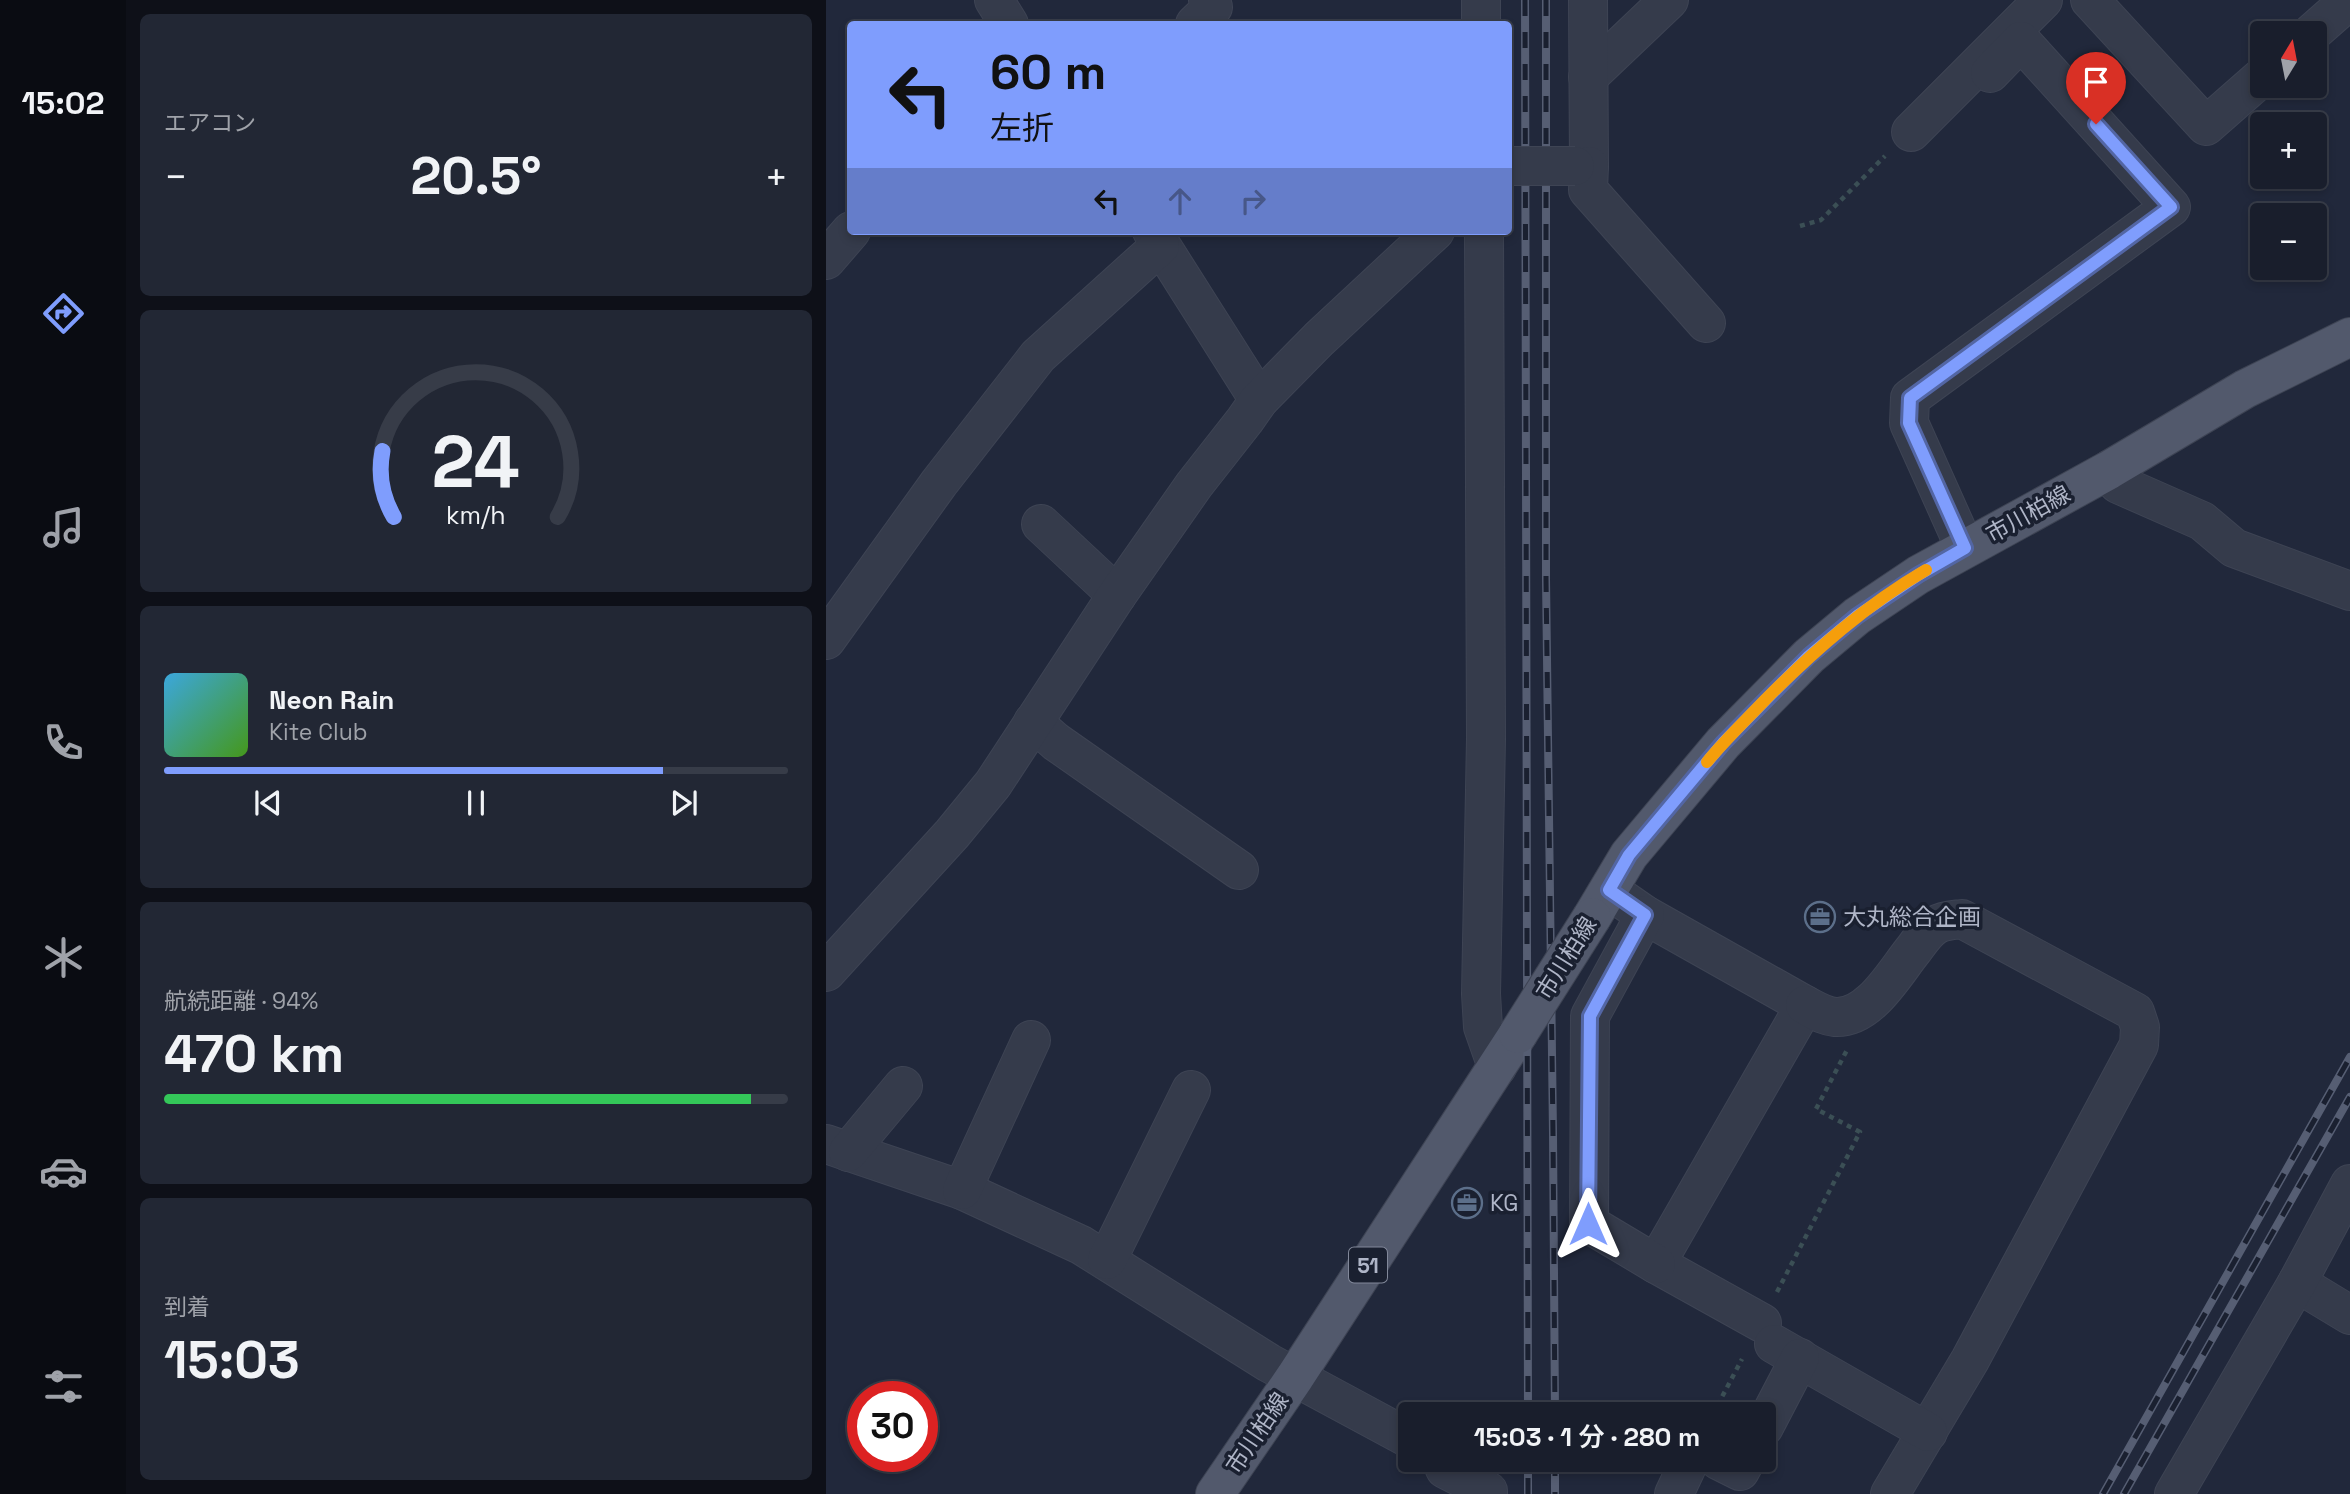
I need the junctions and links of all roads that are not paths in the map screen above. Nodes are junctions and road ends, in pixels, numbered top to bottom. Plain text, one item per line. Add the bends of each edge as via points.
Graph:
1 (994, 0) edge
2 (1208, 0) edge
3 (1481, 0) edge
4 (1588, 0) edge
5 (1670, 0) edge
6 (2043, 0) edge
7 (2090, 0) edge
8 (2346, 3) edge
9 (1007, 21) edge
10 (1198, 21) edge
11 (1481, 21) edge
12 (2326, 21) edge
13 (1990, 73) dead end
14 (1588, 77) junction
15 (2250, 87) edge
16 (1911, 132) road end
17 (1512, 166) edge
18 (1582, 166) junction
19 (848, 235) edge
20 (1155, 235) edge
21 (1431, 235) edge
22 (1484, 235) edge
23 (826, 260) edge
24 (1706, 323) dead end
25 (2350, 337) edge
26 (1259, 400) junction
27 (2109, 470) junction
28 (1041, 524) dead end
29 (1965, 548) junction
30 (2350, 591) edge
31 (1117, 595) junction
32 (826, 640) edge
33 (1033, 722) junction
34 (1238, 870) dead end
35 (1600, 904) junction
36 (1645, 915) junction
37 (826, 972) edge
38 (1805, 1005) junction
39 (1031, 1040) dead end
40 (1497, 1067) junction
41 (903, 1086) dead end
42 (1192, 1090) dead end
43 (837, 1148) edge
44 (2350, 1184) edge
45 (962, 1190) junction
46 (1107, 1260) junction
47 (1656, 1264) junction
48 (2297, 1283) junction
49 (2350, 1315) edge
50 (1779, 1341) junction
51 (1295, 1377) junction
52 (1768, 1402) edge
53 (1928, 1432) junction
54 (1398, 1433) edge
55 (1451, 1472) edge
56 (1684, 1472) edge
57 (1215, 1494) edge
58 (1488, 1494) edge
59 (1674, 1494) edge
60 (1890, 1494) edge
61 (2174, 1494) edge

1 - 9 street
2 - 10 street via 1213,7
3 - 11 street
4 - 14 street
5 - 14 street
6 - 16 street
7 - 15 street via 2206,126
8 - 12 street
13 - 29 street via 2021,41 2171,207 1910,398 1909,423
14 - 18 street
17 - 18 street, bridge
18 - 24 street via 1588,190
19 - 23 street
20 - 26 street
20 - 32 street via 1038,356
21 - 26 street
22 - 40 street via 1486,700 1481,994 1483,1027
25 - 27 main road, 市川柏線 / 51 via 2245,389
26 - 31 street
27 - 29 main road, 市川柏線 / 51
27 - 30 street via 2118,484 2202,520 2234,548
28 - 31 street
29 - 35 main road, 市川柏線 / 51 via 1857,616 1809,656 1723,743 1629,855
31 - 33 street
33 - 34 street
33 - 37 street via 993,784 952,834
35 - 36 street
35 - 40 main road, 市川柏線 / 51, bridge
36 - 38 street
36 - 47 street via 1590,1016 1588,1224
38 - 47 street
38 - 53 street via 1824,1015 1850,1016 1878,994 1935,925 1962,919 2135,1012 2140,1027 2139,1045
39 - 45 street
40 - 51 main road, 市川柏線 / 51
41 - 43 street
42 - 46 street
43 - 45 street
44 - 48 street
45 - 46 street
46 - 51 street
47 - 50 street
48 - 49 street
48 - 61 street
50 - 52 street
50 - 53 street
51 - 54 street
51 - 57 main road, 市川柏線 / 51
53 - 60 street
55 - 58 street
56 - 59 street

